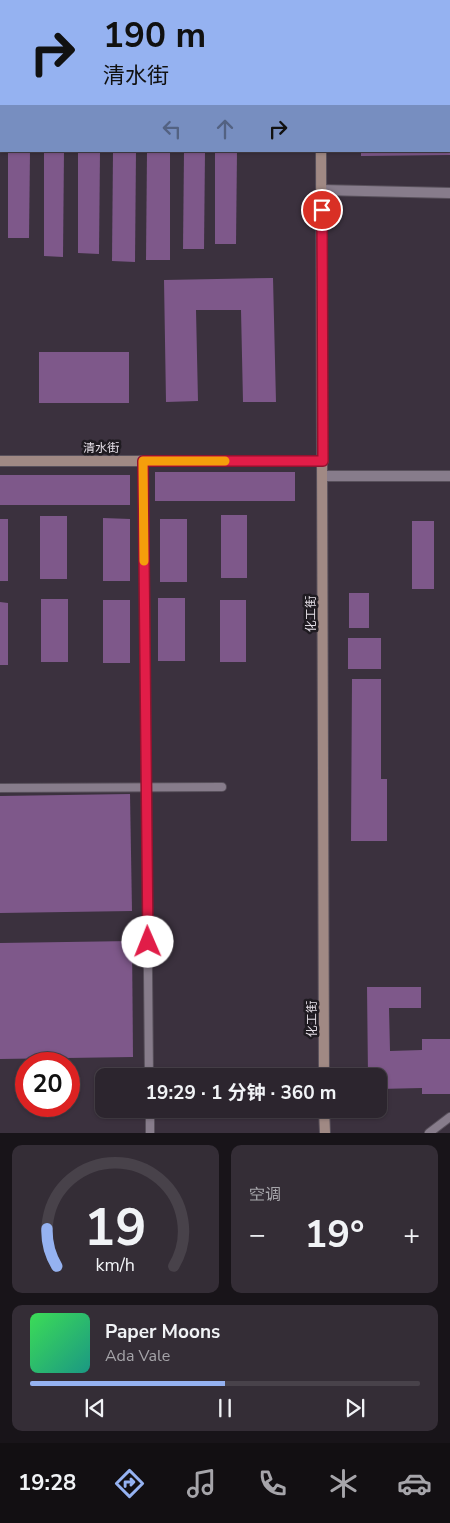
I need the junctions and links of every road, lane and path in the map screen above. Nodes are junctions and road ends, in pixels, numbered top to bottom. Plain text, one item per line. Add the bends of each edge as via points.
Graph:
1 (322, 152) edge
2 (322, 190) junction
3 (450, 193) edge
4 (0, 461) edge
5 (143, 461) junction
6 (323, 461) junction
7 (323, 476) junction
8 (450, 476) edge
9 (222, 787) dead end
10 (0, 788) edge
11 (146, 788) junction
12 (150, 1068) edge
13 (324, 1068) edge
14 (450, 1117) edge
15 (150, 1118) edge
16 (324, 1118) edge
17 (150, 1133) edge
18 (324, 1133) edge
19 (429, 1133) edge

1 - 2 street, 化工街
2 - 3 street
2 - 6 street, 化工街
4 - 5 street, 清水街
5 - 6 street, 清水街
5 - 11 lane
6 - 7 street, 化工街
7 - 8 street
7 - 13 street, 化工街
9 - 11 lane
10 - 11 lane
11 - 12 lane
14 - 19 lane
15 - 17 lane
16 - 18 street

